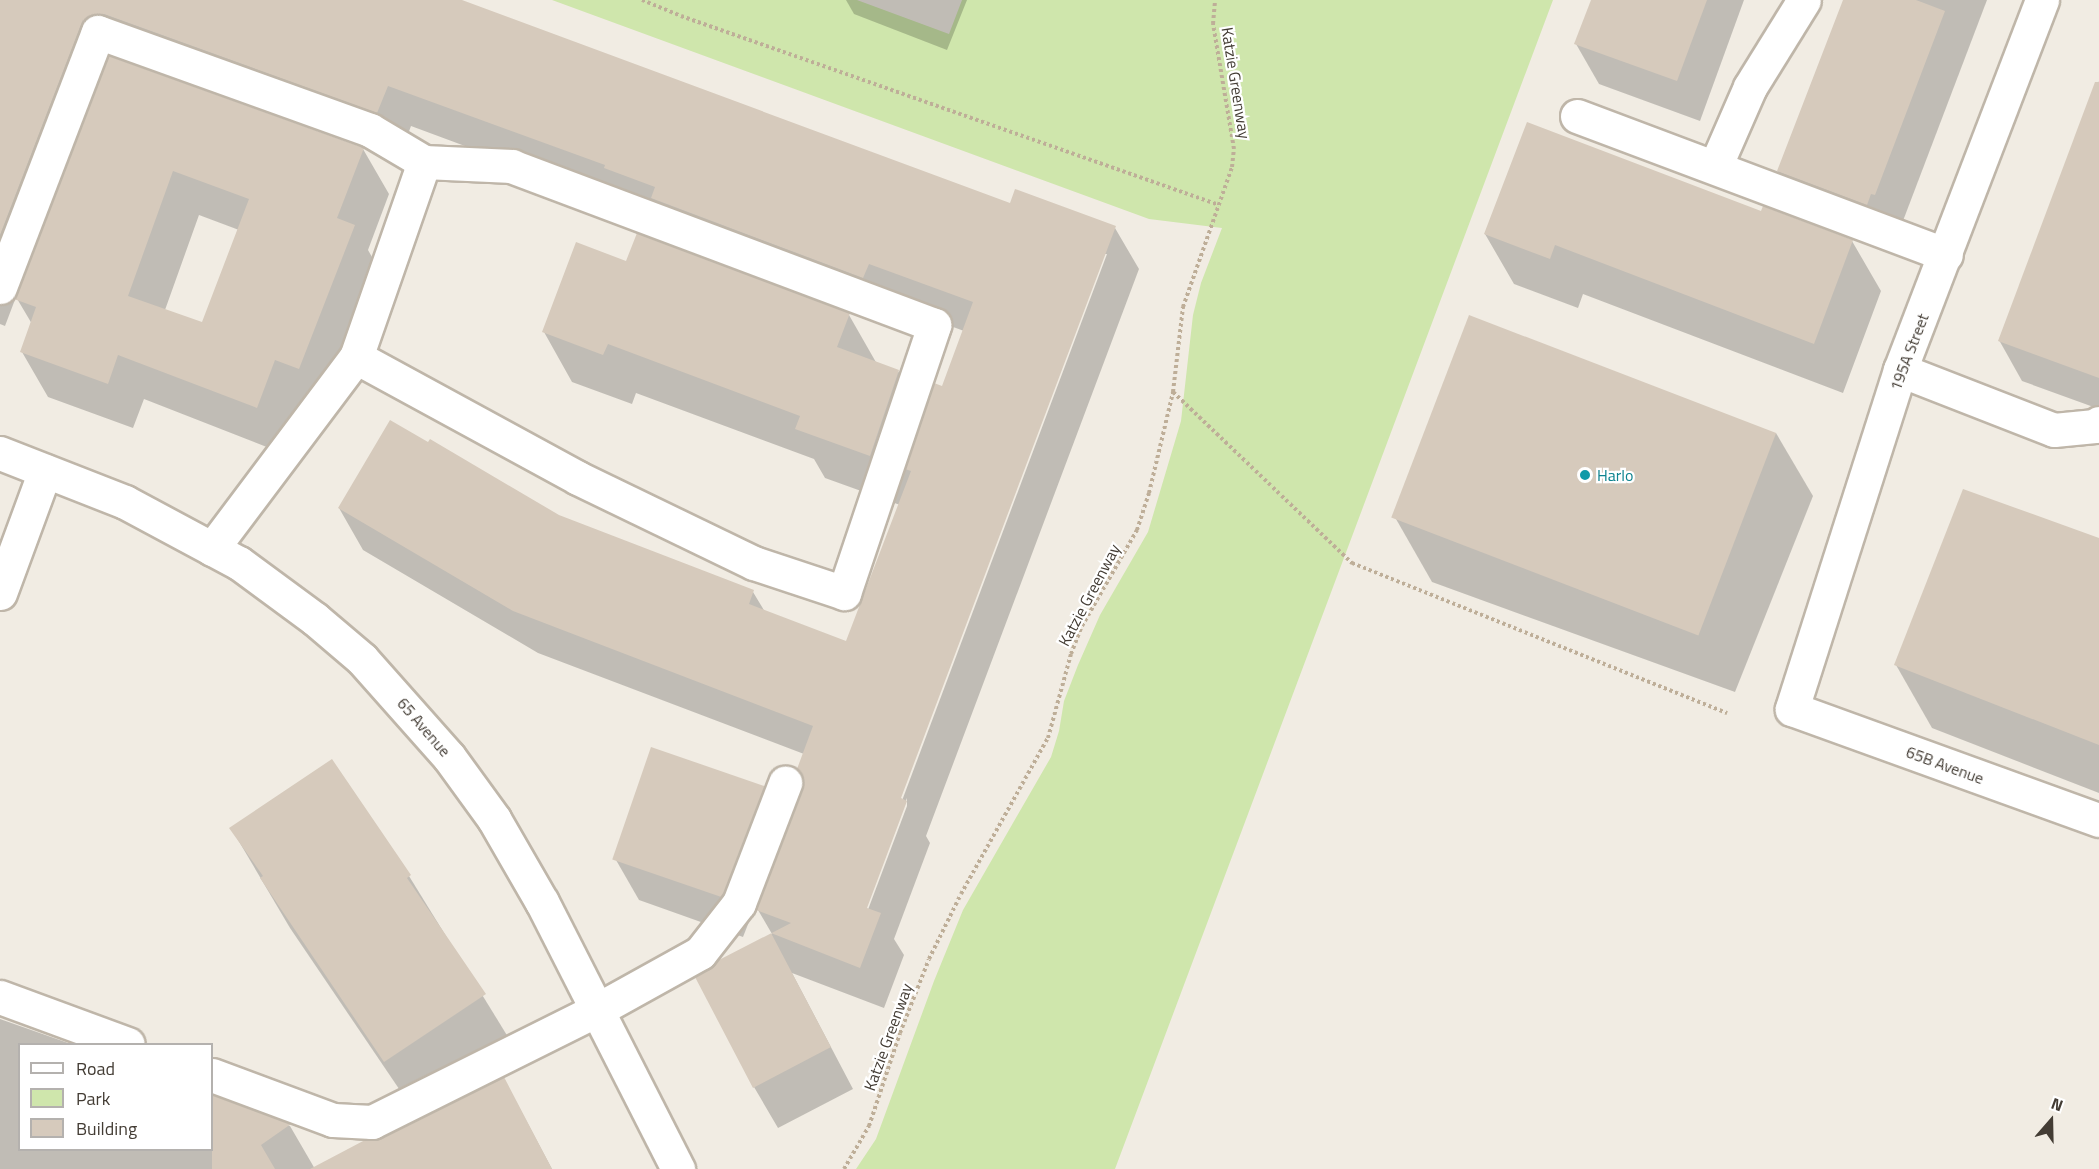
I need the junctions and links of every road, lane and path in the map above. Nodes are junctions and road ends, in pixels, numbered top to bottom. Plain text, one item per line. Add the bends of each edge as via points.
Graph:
1 (642, 0) edge
2 (1215, 0) edge
3 (1804, 0) edge
4 (2042, 0) edge
5 (1577, 116) dead end
6 (424, 162) junction
7 (1715, 167) junction
8 (1219, 205) junction
9 (1946, 255) junction
10 (0, 287) edge
11 (356, 357) junction
12 (1900, 370) junction
13 (1173, 392) junction
14 (2099, 423) edge
15 (0, 453) edge
16 (45, 471) junction
17 (212, 549) junction
18 (0, 593) edge
19 (1792, 709) joint
20 (1727, 713) dead end
21 (785, 783) dead end
22 (2099, 820) edge
23 (0, 997) edge
24 (597, 1010) junction
25 (125, 1043) edge
26 (213, 1075) edge
27 (678, 1169) edge
28 (844, 1169) edge

1 - 8 path
2 - 8 path, Katzie Greenway via 1213,24 1234,149
3 - 7 street via 1750,87
4 - 9 street, 195A Street
5 - 7 street
6 - 10 street via 370,130 98,32
6 - 11 street
6 - 11 street via 512,166 934,325 844,593 754,563 578,478
7 - 9 street
8 - 13 path, Katzie Greenway via 1183,307
9 - 12 street, 195A Street
11 - 17 street
12 - 14 street via 2054,430
12 - 19 street, 195A Street
13 - 20 path via 1352,563
13 - 28 path, Katzie Greenway via 1137,531 1078,636 1044,746 929,959 869,1126
15 - 16 street, 65 Avenue
16 - 17 street, 65 Avenue via 125,502
16 - 18 street
17 - 24 street, 65 Avenue via 315,619 362,659 449,756 494,819 532,883
19 - 22 street, 65B Avenue
21 - 24 street via 739,903 700,953
23 - 25 street
24 - 26 street via 372,1122 333,1120
24 - 27 street, 65 Avenue

